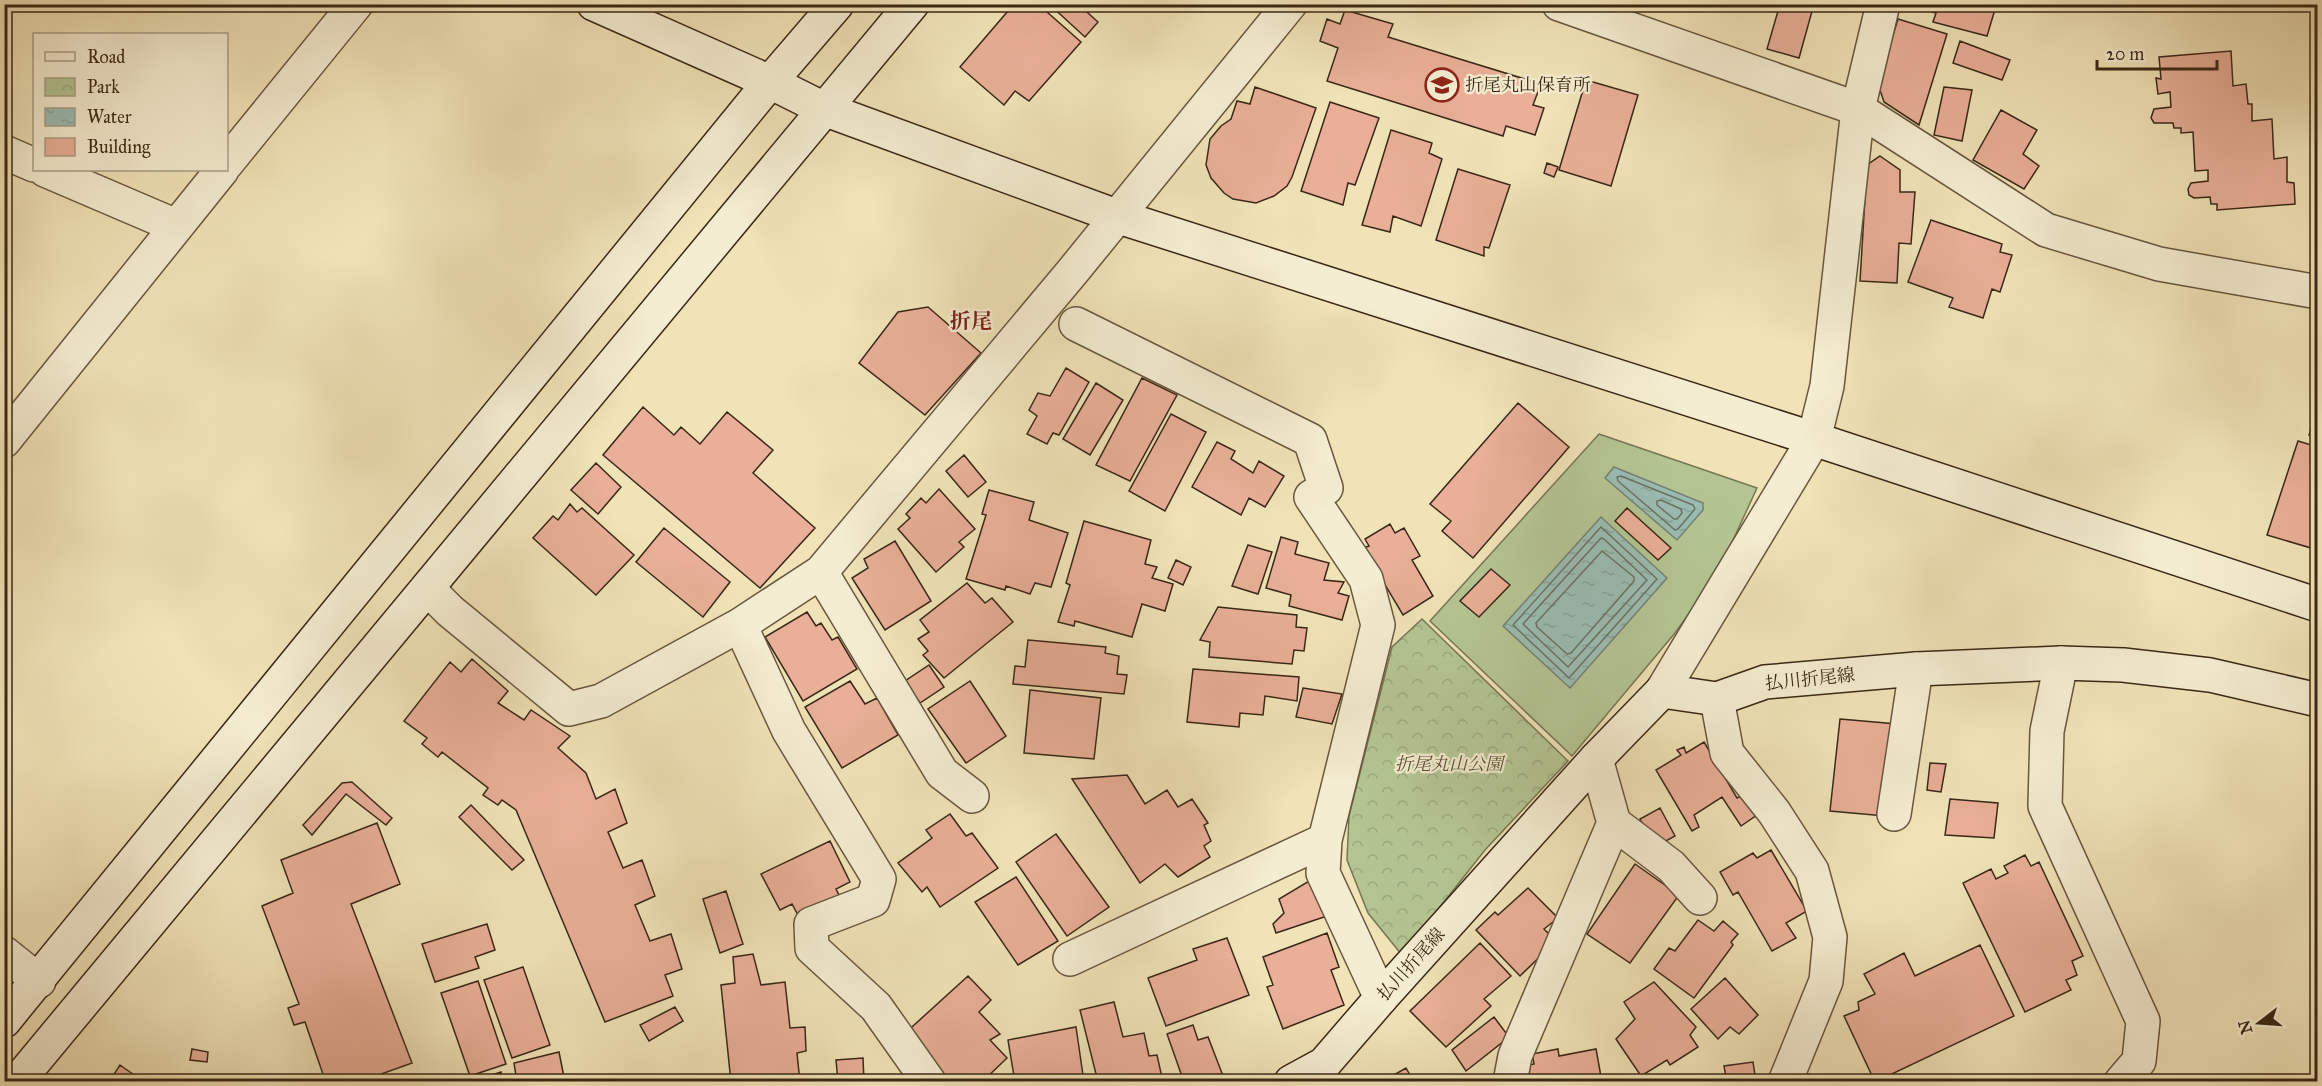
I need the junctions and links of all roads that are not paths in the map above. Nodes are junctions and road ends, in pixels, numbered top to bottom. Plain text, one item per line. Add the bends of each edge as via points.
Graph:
1 (356, 4) edge
2 (594, 4) edge
3 (837, 4) edge
4 (912, 4) edge
5 (1290, 4) edge
6 (1559, 4) edge
7 (1883, 4) edge
8 (770, 82) junction
9 (824, 109) junction
10 (1858, 109) junction
11 (4, 152) edge
12 (228, 162) edge
13 (33, 165) edge
14 (47, 171) edge
15 (221, 171) edge
16 (1116, 216) junction
17 (176, 226) junction
18 (2318, 292) edge
19 (1076, 324) dead end
20 (1814, 439) junction
21 (4, 441) edge
22 (820, 572) junction
23 (428, 589) junction
24 (2318, 605) edge
25 (740, 625) junction
26 (2061, 663) junction
27 (1916, 669) junction
28 (1662, 692) junction
29 (1717, 699) junction
30 (2318, 700) edge
31 (1596, 759) junction
32 (972, 796) dead end
33 (1894, 814) dead end
34 (1614, 823) junction
35 (1325, 840) junction
36 (1700, 898) dead end
37 (4, 953) edge
38 (1070, 959) dead end
39 (39, 981) junction
40 (1381, 998) junction
41 (4, 1021) edge
42 (17, 1082) edge
43 (929, 1082) edge
44 (1291, 1082) edge
45 (1510, 1082) edge
46 (1785, 1082) edge
47 (2121, 1082) edge

1 - 12 street
2 - 8 street
3 - 8 street
4 - 9 street
5 - 16 street
6 - 10 street
7 - 10 street
8 - 9 street
8 - 39 street
9 - 16 street
9 - 23 street
10 - 18 street via 2046,230 2159,264
10 - 20 street via 1827,386
11 - 13 street
14 - 17 street
15 - 17 street
16 - 20 street
16 - 22 street
17 - 21 street
19 - 35 street via 1310,440 1326,488 1311,497 1366,579 1378,625
20 - 24 street
20 - 28 street
22 - 25 street
22 - 32 street via 942,773
23 - 25 street via 569,709 601,701
23 - 42 street
25 - 43 street via 789,731 879,879 873,900 811,924 812,948 876,1007
26 - 27 street, 払川折尾線
26 - 30 street, 払川折尾線 via 2210,675
26 - 47 street via 2047,731 2045,806 2143,1021 2139,1061
27 - 29 street, 払川折尾線 via 1765,682
27 - 33 street
28 - 29 street, 払川折尾線
28 - 31 street, 払川折尾線
29 - 46 street via 1727,753 1774,812 1812,871 1830,937 1826,981
31 - 34 street
31 - 40 street, 払川折尾線
34 - 36 street via 1671,866
34 - 45 street via 1515,1056
35 - 38 street
35 - 40 street via 1323,873
37 - 39 street
39 - 41 street
40 - 44 street, 払川折尾線 via 1324,1064

